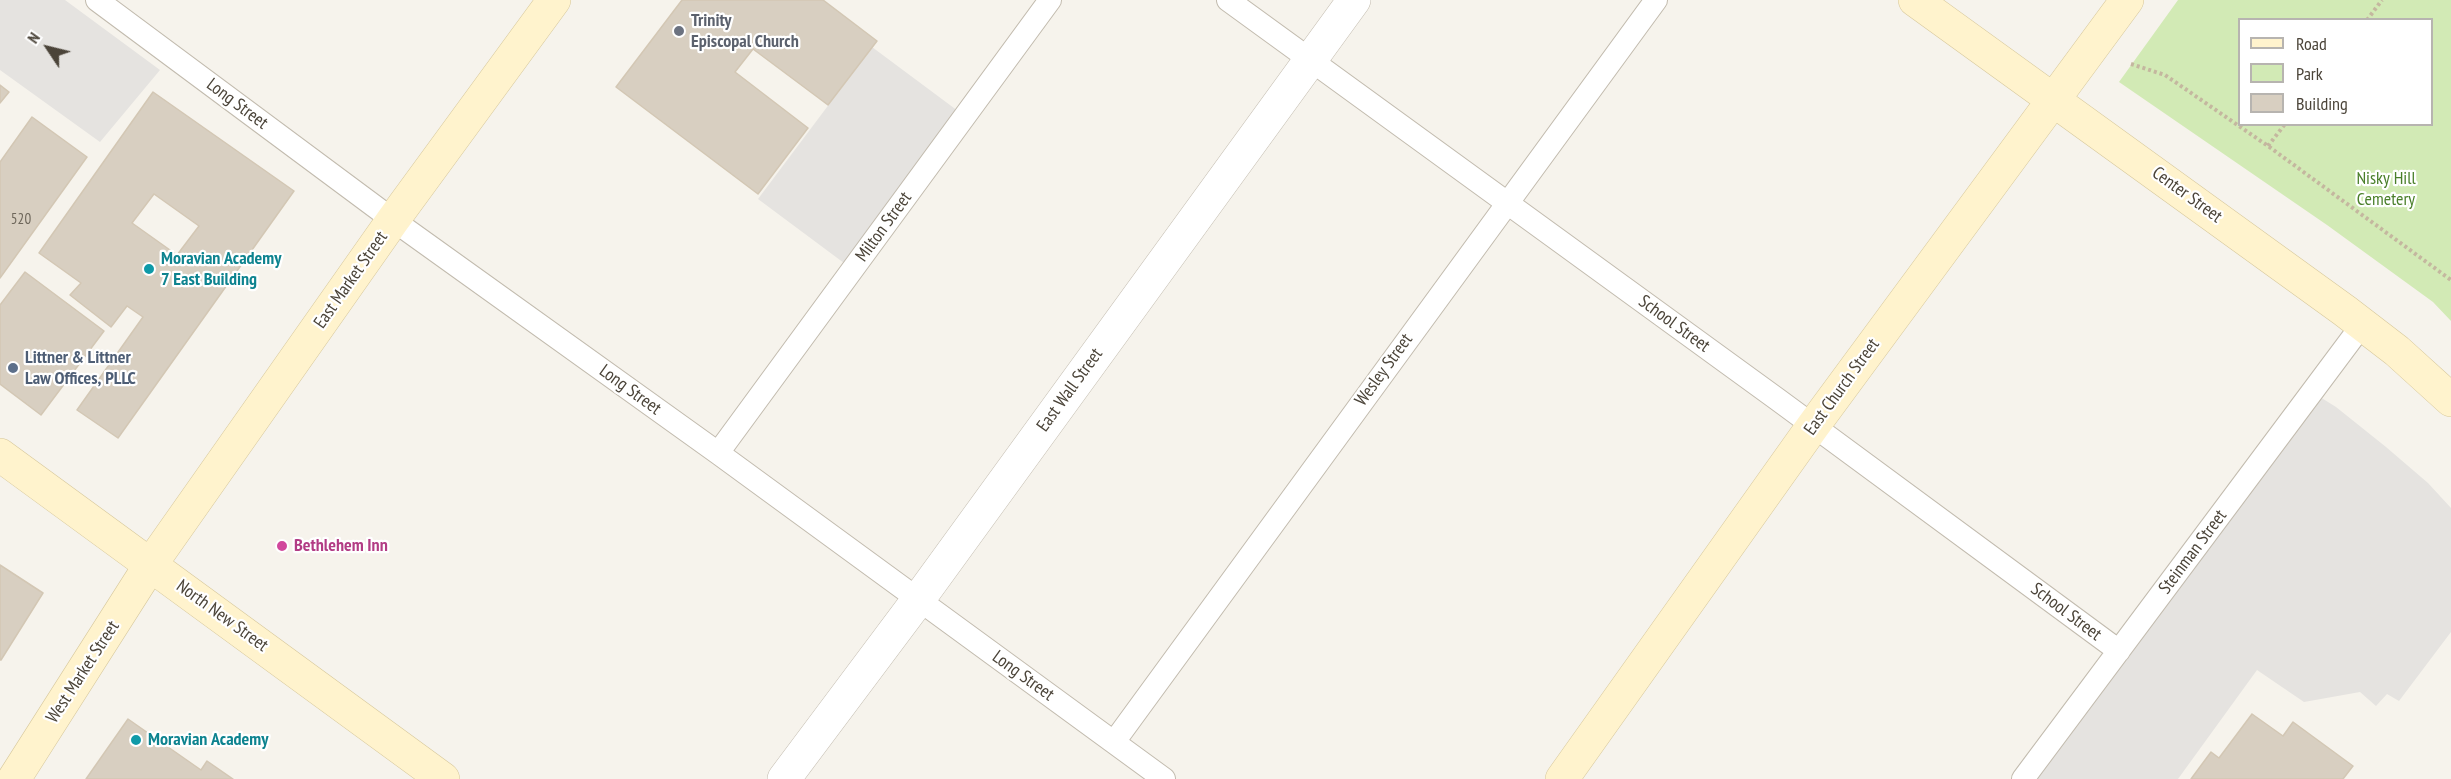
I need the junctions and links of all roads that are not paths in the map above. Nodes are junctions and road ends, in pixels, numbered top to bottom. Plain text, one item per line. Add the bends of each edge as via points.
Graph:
1 (97, 0) edge
2 (554, 0) edge
3 (1050, 0) edge
4 (1228, 0) edge
5 (1354, 0) edge
6 (1656, 0) edge
7 (1915, 0) edge
8 (2127, 0) edge
9 (1310, 61) junction
10 (2054, 99) junction
11 (1507, 202) junction
12 (393, 220) junction
13 (2362, 325) junction
14 (2451, 400) edge
15 (1813, 426) junction
16 (718, 453) junction
17 (0, 456) edge
18 (151, 564) junction
19 (918, 600) junction
20 (2119, 651) junction
21 (1114, 742) junction
22 (14, 779) edge
23 (443, 779) edge
24 (784, 779) edge
25 (1164, 779) edge
26 (1562, 779) edge
27 (2023, 779) edge

1 - 12 lane, Long Street
2 - 12 street, East Market Street
3 - 16 lane, Milton Street
4 - 9 lane, School Street
5 - 9 street, East Wall Street
6 - 11 lane, Wesley Street
7 - 10 street, Center Street
8 - 10 street, East Church Street
9 - 11 lane, School Street
9 - 19 street, East Wall Street
10 - 13 street, Center Street
10 - 15 street, East Church Street
11 - 15 lane, School Street
11 - 21 lane, Wesley Street
12 - 16 lane, Long Street
12 - 18 street, East Market Street
13 - 14 street, Center Street
13 - 20 lane, Steinman Street
15 - 20 lane, School Street
15 - 26 street, East Church Street
16 - 19 lane, Long Street
17 - 18 street, North New Street
18 - 22 street, West Market Street
18 - 23 street, North New Street
19 - 21 lane, Long Street
19 - 24 street, East Wall Street
20 - 27 lane, Steinman Street
21 - 25 lane, Long Street

